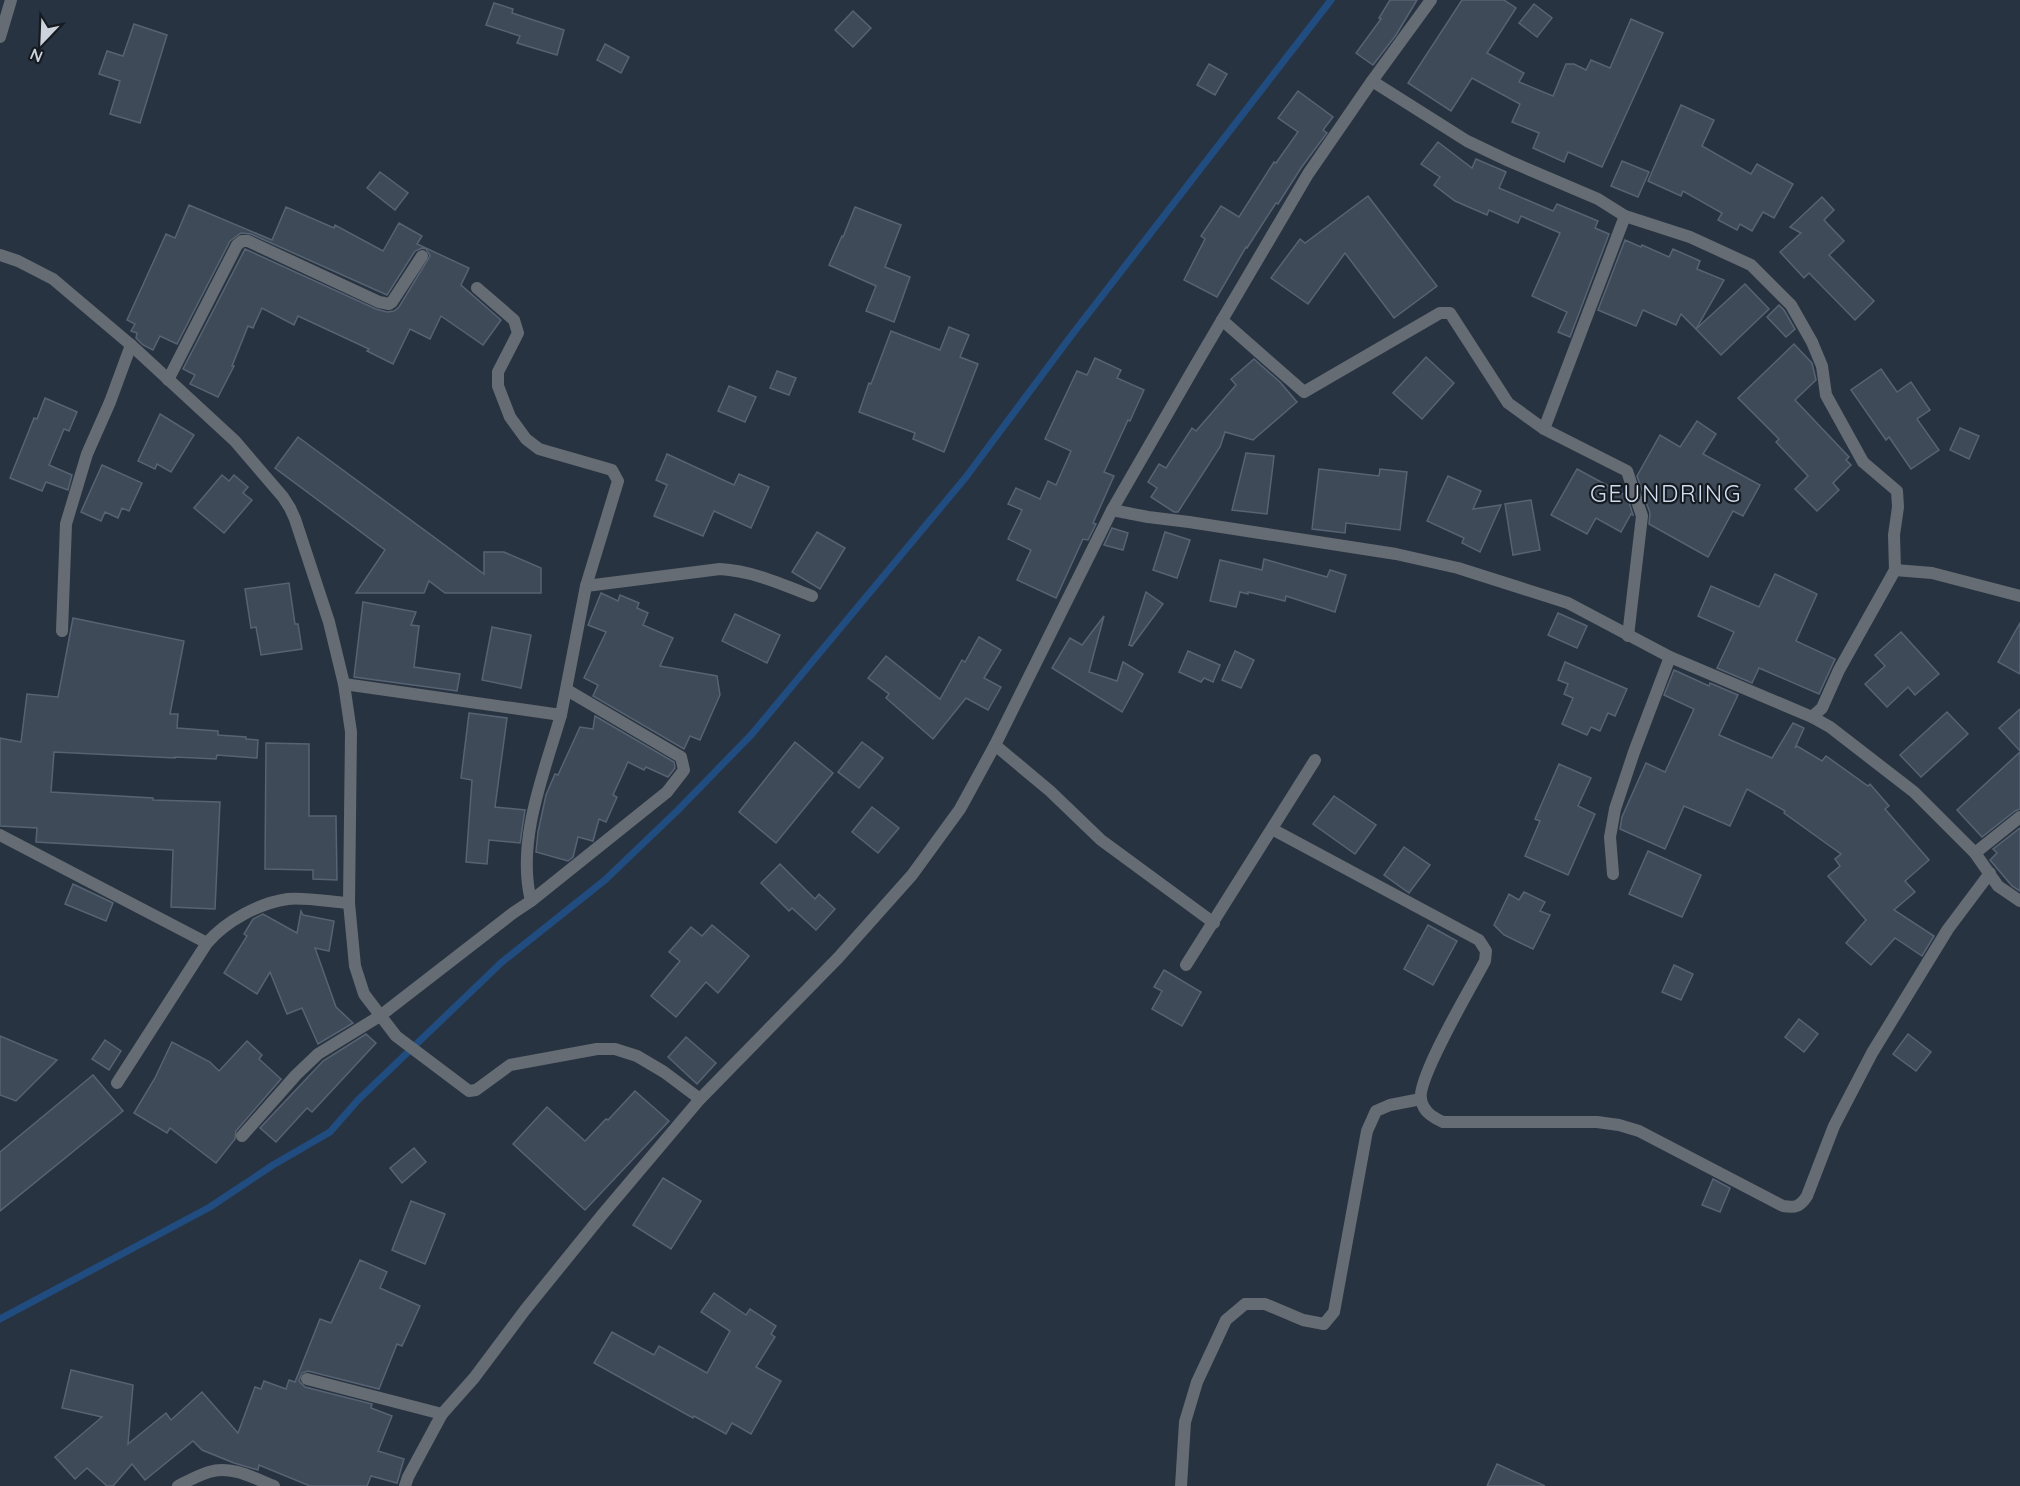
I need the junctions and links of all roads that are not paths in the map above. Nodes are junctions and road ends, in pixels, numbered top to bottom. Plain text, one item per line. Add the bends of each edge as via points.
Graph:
1 (11, 0) edge
2 (1431, 0) edge
3 (0, 37) edge
4 (1372, 81) junction
5 (1625, 216) junction
6 (0, 255) edge
7 (422, 256) dead end
8 (477, 288) dead end
9 (1222, 320) junction
10 (131, 345) junction
11 (168, 380) junction
12 (1544, 429) junction
13 (1112, 510) junction
14 (1895, 570) junction
15 (586, 586) junction
16 (812, 596) dead end
17 (2020, 596) edge
18 (62, 631) dead end
19 (1628, 636) junction
20 (1670, 657) junction
21 (344, 684) junction
22 (567, 690) junction
23 (553, 714) junction
24 (1812, 717) junction
25 (995, 745) junction
26 (1315, 760) dead end
27 (2020, 817) edge
28 (1272, 830) junction
29 (0, 835) edge
30 (1975, 853) junction
31 (1990, 873) junction
32 (1613, 874) dead end
33 (2020, 901) edge
34 (349, 903) junction
35 (522, 907) junction
36 (1214, 923) junction
37 (207, 943) junction
38 (1186, 965) dead end
39 (380, 1016) junction
40 (117, 1083) dead end
41 (699, 1099) junction
42 (1421, 1099) junction
43 (242, 1136) dead end
44 (307, 1379) dead end
45 (442, 1414) junction
46 (178, 1486) edge
47 (274, 1486) edge
48 (405, 1486) edge
49 (1181, 1486) edge

1 - 3 street
2 - 4 street
4 - 5 street via 1467,141 1598,199
4 - 9 street via 1308,174
5 - 12 street
5 - 14 street via 1690,237 1751,265 1791,305 1822,366 1826,395 1863,462 1897,491
6 - 10 street via 52,279
7 - 11 street via 389,304 248,240 242,241
8 - 15 street via 517,327 518,333 497,379 510,417 526,439 539,449 612,470 618,481
9 - 12 street via 1304,392 1440,313 1450,313 1508,403
9 - 13 street
10 - 11 street
10 - 18 street via 87,454 66,524
11 - 21 street via 235,441 290,508 329,622
12 - 19 street via 1627,471 1642,516
13 - 19 street via 1396,554 1458,568 1568,603
13 - 25 street
14 - 17 street via 1932,573
14 - 24 street via 1822,708
15 - 16 street via 720,569 760,575
15 - 22 street
19 - 20 street
20 - 24 street
20 - 32 street via 1615,809 1610,837
21 - 23 street
21 - 34 street via 351,732
22 - 23 street
22 - 35 street via 681,757 684,770 667,792
23 - 35 street via 528,844
24 - 30 street via 1846,738 1914,792
25 - 36 street via 1101,840
25 - 41 street via 960,809 912,875 838,958
26 - 28 street
27 - 30 street
28 - 36 street
28 - 42 street via 1479,940 1486,951 1485,961 1425,1077
29 - 37 street
30 - 31 street
31 - 33 street via 1998,886
31 - 42 street via 1948,928 1872,1053 1834,1126 1801,1206 1783,1206 1639,1131 1619,1125 1443,1122 1431,1117
34 - 37 street via 289,899 251,911 226,925
34 - 39 street via 355,966 364,994
35 - 39 street
36 - 38 street
37 - 40 street
39 - 41 street via 396,1036 473,1091 510,1065 615,1049 637,1056 664,1072
39 - 43 street via 318,1054
41 - 45 street
42 - 49 street via 1376,1111 1367,1131 1334,1312 1324,1324 1265,1304 1245,1305 1226,1320 1197,1382 1185,1422
44 - 45 street
45 - 48 street
46 - 47 street via 210,1471 227,1470

